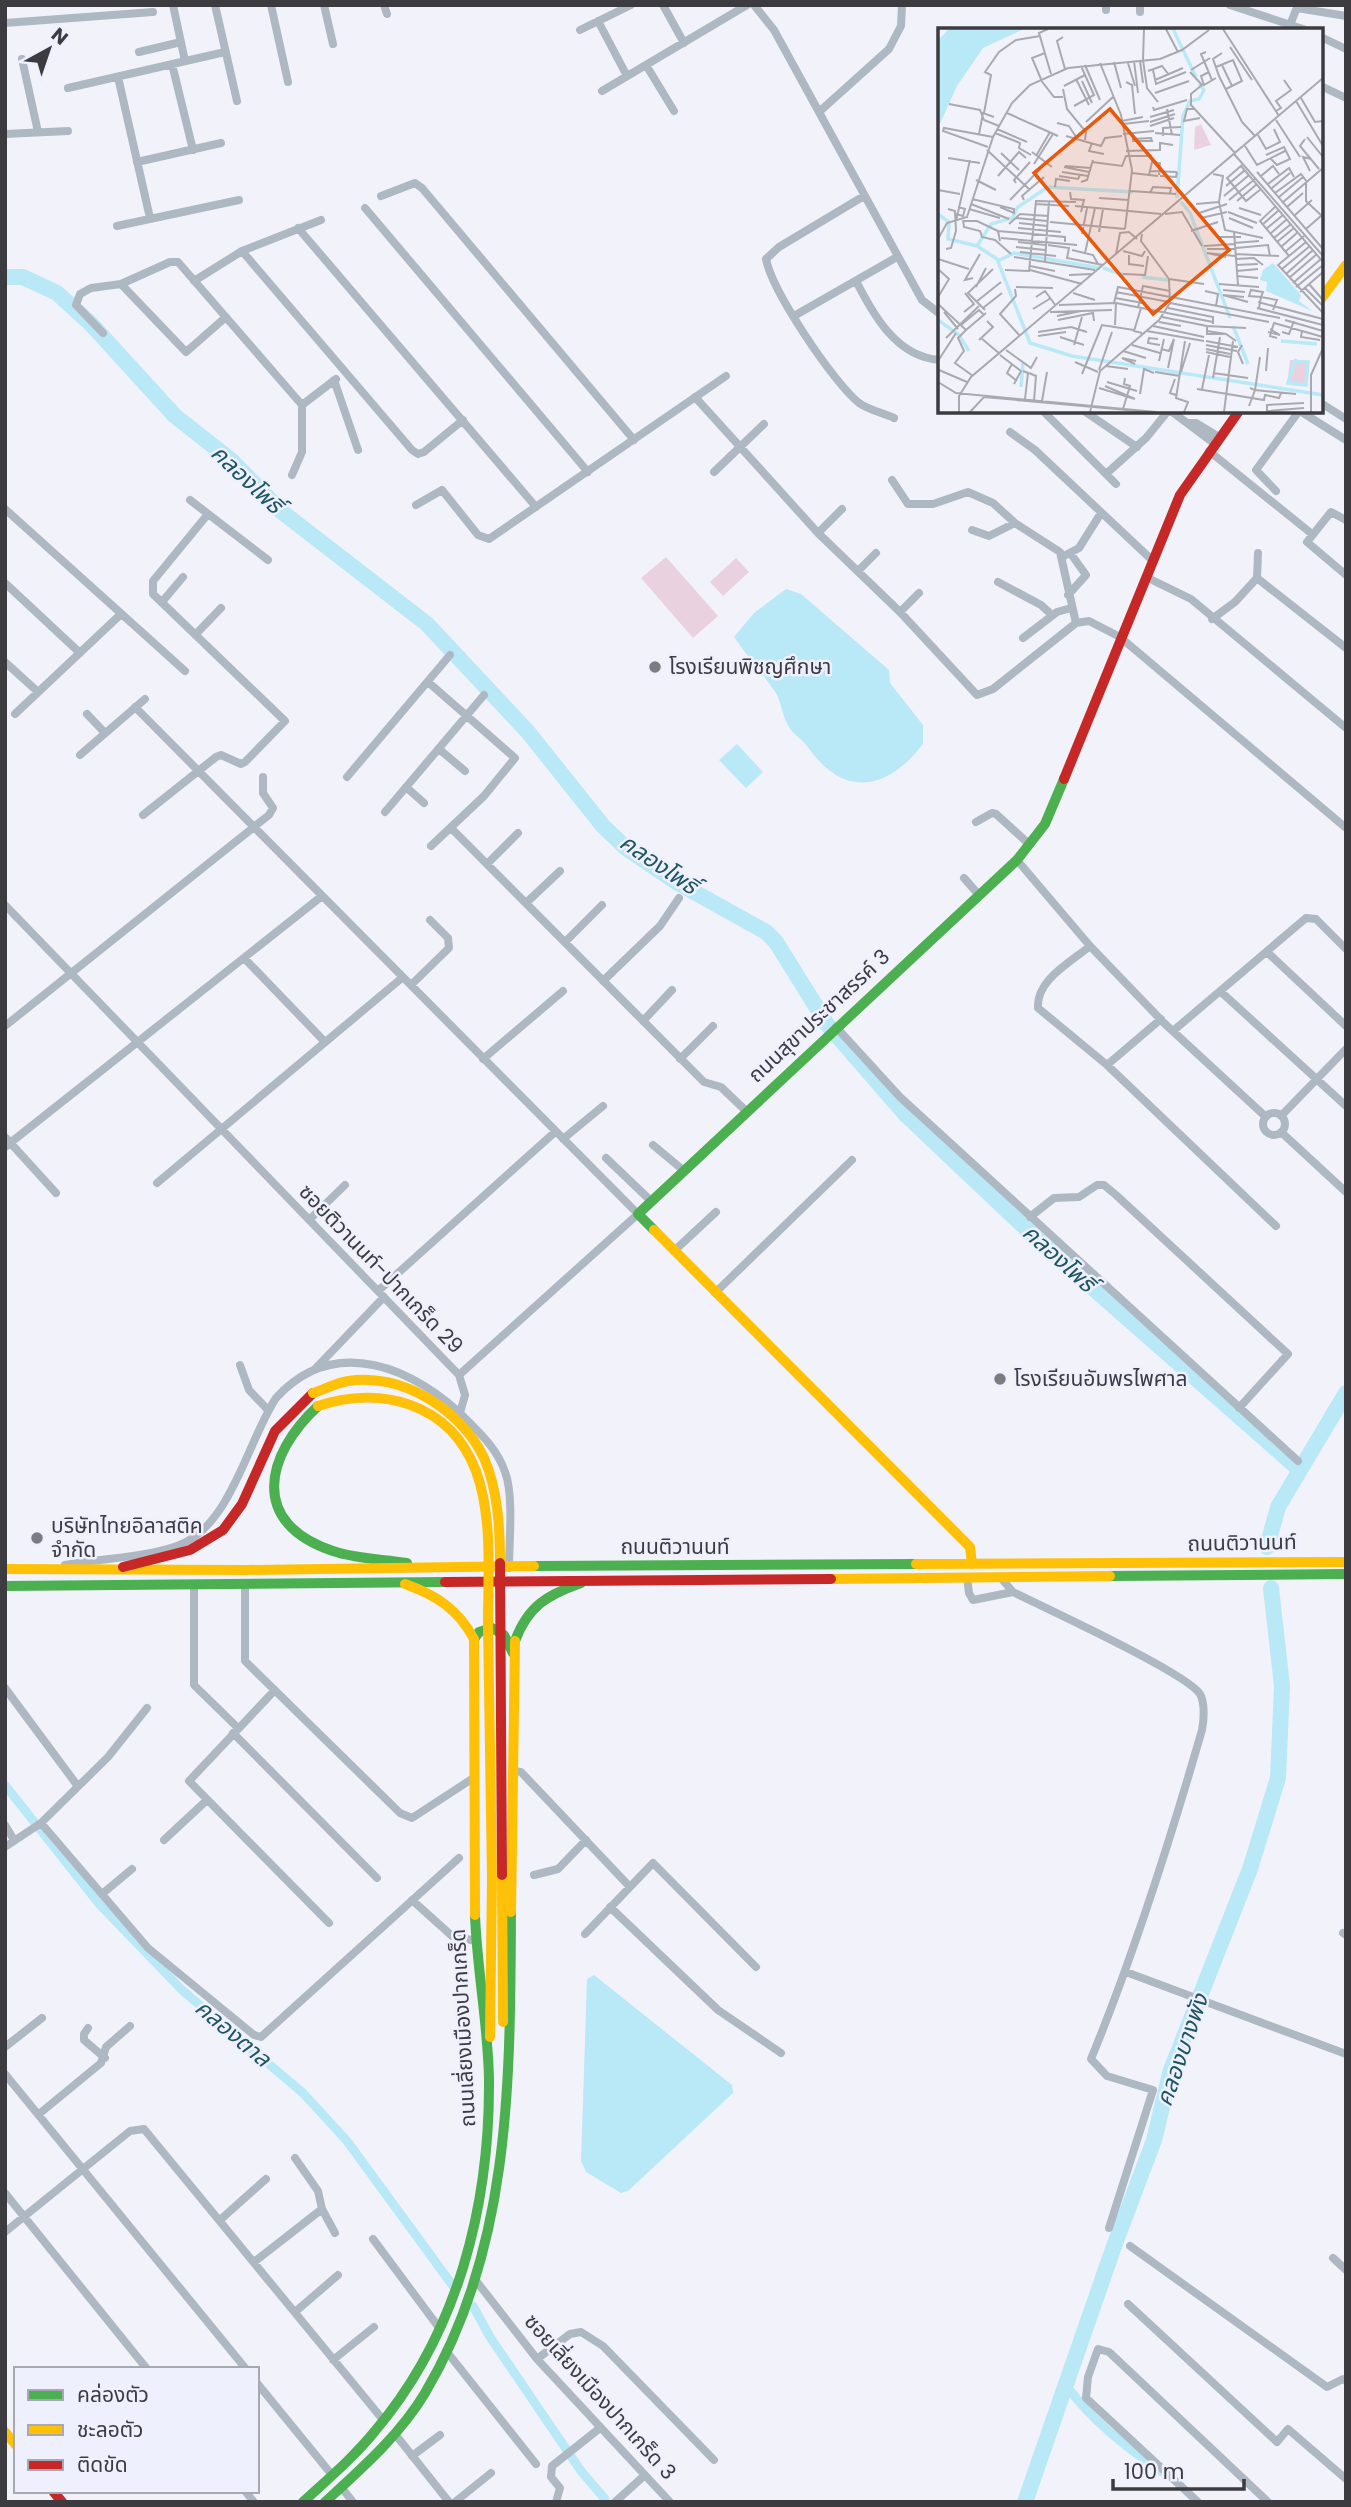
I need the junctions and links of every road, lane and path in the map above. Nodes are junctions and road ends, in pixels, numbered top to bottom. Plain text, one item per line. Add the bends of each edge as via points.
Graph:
1 (173, 5) edge
2 (215, 5) edge
3 (271, 5) edge
4 (324, 5) edge
5 (630, 5) edge
6 (663, 5) edge
7 (747, 5) edge
8 (754, 5) edge
9 (902, 5) edge
10 (1230, 5) edge
11 (1297, 6) edge
12 (153, 12) dead end
13 (1346, 16) edge
14 (598, 21) junction
15 (5, 23) edge
16 (1290, 26) edge
17 (580, 30) dead end
18 (1323, 38) edge
19 (181, 41) junction
20 (684, 43) junction
21 (333, 44) dead end
22 (1346, 49) edge
23 (139, 52) dead end
24 (226, 52) junction
25 (22, 59) dead end
26 (186, 61) junction
27 (172, 64) junction
28 (646, 65) junction
29 (627, 76) junction
30 (117, 77) junction
31 (288, 82) dead end
32 (1323, 87) edge
33 (68, 88) dead end
34 (602, 91) dead end
35 (1346, 98) edge
36 (237, 101) dead end
37 (674, 111) dead end
38 (819, 112) junction
39 (68, 131) dead end
40 (38, 132) junction
41 (5, 134) edge
42 (221, 143) dead end
43 (193, 150) junction
44 (137, 162) junction
45 (381, 196) dead end
46 (864, 197) junction
47 (239, 200) dead end
48 (365, 208) dead end
49 (150, 218) junction
50 (321, 220) dead end
51 (117, 226) dead end
52 (298, 228) junction
53 (242, 251) junction
54 (897, 257) junction
55 (1346, 265) edge
56 (194, 281) junction
57 (856, 281) junction
58 (121, 284) junction
59 (1323, 296) edge
60 (938, 312) edge
61 (794, 316) junction
62 (226, 317) junction
63 (103, 333) dead end
64 (938, 360) edge
65 (345, 372) junction
66 (726, 376) dead end
67 (334, 380) junction
68 (695, 397) junction
69 (1323, 404) edge
70 (302, 405) junction
71 (1045, 413) edge
72 (1087, 413) edge
73 (1167, 413) edge
74 (1172, 413) edge
75 (1237, 413) edge
76 (1299, 413) edge
77 (1303, 413) edge
78 (894, 418) dead end
79 (1346, 419) edge
80 (464, 420) junction
81 (764, 424) dead end
82 (1010, 432) dead end
83 (634, 440) junction
84 (1346, 440) edge
85 (1214, 444) junction
86 (1137, 447) junction
87 (739, 448) junction
88 (358, 450) dead end
89 (588, 472) junction
90 (714, 472) dead end
91 (1106, 474) junction
92 (292, 475) dead end
93 (892, 480) dead end
94 (1116, 484) dead end
95 (1276, 491) dead end
96 (190, 500) dead end
97 (416, 505) dead end
98 (536, 507) junction
99 (5, 509) edge
100 (842, 509) dead end
101 (1101, 513) junction
102 (208, 514) junction
103 (1346, 520) edge
104 (1015, 523) junction
105 (972, 530) dead end
106 (818, 533) junction
107 (1312, 534) junction
108 (876, 553) dead end
109 (1258, 553) dead end
110 (1071, 554) junction
111 (1062, 558) junction
112 (268, 560) dead end
113 (1153, 561) junction
114 (858, 571) junction
115 (1346, 575) edge
116 (183, 577) dead end
117 (1146, 577) junction
118 (1257, 578) junction
119 (999, 582) dead end
120 (5, 583) edge
121 (919, 593) dead end
122 (1068, 595) junction
123 (162, 602) junction
124 (221, 608) dead end
125 (1070, 608) junction
126 (900, 612) junction
127 (121, 614) junction
128 (1052, 615) junction
129 (1212, 619) junction
130 (1076, 622) junction
131 (196, 634) junction
132 (1120, 637) junction
133 (1023, 638) dead end
134 (1346, 648) edge
135 (80, 653) junction
136 (450, 655) dead end
137 (5, 662) edge
138 (185, 671) dead end
139 (428, 682) junction
140 (38, 692) junction
141 (484, 695) dead end
142 (145, 699) dead end
143 (135, 707) junction
144 (15, 714) dead end
145 (87, 714) dead end
146 (466, 716) junction
147 (1346, 728) edge
148 (105, 733) junction
149 (439, 749) junction
150 (80, 755) dead end
151 (200, 770) junction
152 (465, 771) dead end
153 (347, 777) dead end
154 (263, 778) dead end
155 (406, 788) junction
156 (424, 803) dead end
157 (385, 812) dead end
158 (143, 815) dead end
159 (976, 822) dead end
160 (255, 827) junction
161 (451, 828) junction
162 (1346, 828) edge
163 (518, 833) dead end
164 (1029, 844) junction
165 (431, 846) dead end
166 (1017, 860) junction
167 (487, 864) junction
168 (560, 871) dead end
169 (964, 878) dead end
170 (979, 895) junction
171 (322, 896) junction
172 (679, 898) dead end
173 (526, 903) junction
174 (5, 905) edge
175 (602, 905) dead end
176 (13, 914) junction
177 (5, 920) edge
178 (429, 920) dead end
179 (565, 942) junction
180 (1090, 946) junction
181 (1346, 949) edge
182 (1267, 951) junction
183 (245, 959) junction
184 (70, 975) junction
185 (403, 977) junction
186 (603, 981) junction
187 (411, 985) junction
188 (563, 990) dead end
189 (672, 990) dead end
190 (1220, 991) junction
191 (1161, 1019) junction
192 (643, 1021) junction
193 (5, 1026) edge
194 (713, 1026) dead end
195 (1346, 1026) edge
196 (833, 1029) junction
197 (1172, 1031) junction
198 (325, 1042) junction
199 (137, 1043) junction
200 (1346, 1049) edge
201 (483, 1059) junction
202 (680, 1059) junction
203 (1107, 1065) junction
204 (1317, 1078) junction
205 (603, 1106) dead end
206 (1346, 1106) edge
207 (745, 1110) junction
208 (1266, 1116) junction
209 (1281, 1116) junction
210 (221, 1129) junction
211 (555, 1132) junction
212 (1281, 1132) junction
213 (563, 1139) junction
214 (7, 1142) edge
215 (653, 1145) dead end
216 (606, 1158) dead end
217 (852, 1160) dead end
218 (682, 1170) junction
219 (157, 1183) dead end
220 (345, 1185) dead end
221 (1346, 1192) edge
222 (56, 1193) dead end
223 (651, 1201) junction
224 (716, 1212) dead end
225 (638, 1214) junction
226 (1030, 1217) junction
227 (309, 1220) junction
228 (1276, 1226) dead end
229 (674, 1251) junction
230 (715, 1293) junction
231 (381, 1294) junction
232 (240, 1366) dead end
233 (313, 1371) junction
234 (459, 1375) junction
235 (1239, 1408) junction
236 (268, 1410) junction
237 (460, 1413) junction
238 (1298, 1461) dead end
239 (1346, 1562) edge
240 (972, 1564) junction
241 (429, 1566) junction
242 (509, 1568) junction
243 (5, 1569) edge
244 (49, 1569) junction
245 (110, 1570) junction
246 (1346, 1574) edge
247 (967, 1577) junction
248 (1000, 1577) junction
249 (589, 1580) junction
250 (396, 1581) junction
251 (245, 1584) junction
252 (194, 1585) junction
253 (5, 1586) edge
254 (1013, 1592) junction
255 (474, 1639) junction
256 (514, 1654) junction
257 (5, 1688) edge
258 (274, 1691) junction
259 (147, 1708) dead end
260 (235, 1730) junction
261 (513, 1771) junction
262 (475, 1777) junction
263 (77, 1785) junction
264 (207, 1800) junction
265 (39, 1824) junction
266 (5, 1825) edge
267 (14, 1840) junction
268 (164, 1840) dead end
269 (586, 1840) junction
270 (5, 1847) edge
271 (459, 1858) dead end
272 (132, 1870) dead end
273 (534, 1875) dead end
274 (497, 1876) junction
275 (377, 1878) dead end
276 (630, 1886) junction
277 (102, 1894) junction
278 (412, 1900) junction
279 (610, 1907) junction
280 (329, 1923) dead end
281 (585, 1934) dead end
282 (476, 1941) junction
283 (755, 1967) dead end
284 (1126, 1972) junction
285 (42, 2018) dead end
286 (130, 2026) dead end
287 (88, 2028) dead end
288 (5, 2047) edge
289 (781, 2053) dead end
290 (1346, 2054) edge
291 (105, 2058) junction
292 (506, 2068) junction
293 (5, 2074) edge
294 (489, 2075) junction
295 (38, 2114) junction
296 (295, 2158) dead end
297 (82, 2168) junction
298 (266, 2179) dead end
299 (5, 2193) edge
300 (322, 2209) junction
301 (24, 2217) junction
302 (220, 2220) junction
303 (1109, 2228) dead end
304 (5, 2232) edge
305 (335, 2233) dead end
306 (373, 2239) dead end
307 (1130, 2246) dead end
308 (1333, 2258) dead end
309 (254, 2262) junction
310 (1346, 2270) edge
311 (338, 2275) dead end
312 (477, 2283) junction
313 (1128, 2304) dead end
314 (295, 2312) junction
315 (374, 2326) dead end
316 (440, 2329) junction
317 (447, 2352) junction
318 (537, 2359) junction
319 (333, 2360) junction
320 (145, 2367) edge
321 (244, 2367) edge
322 (1346, 2381) edge
323 (259, 2385) edge
324 (384, 2421) junction
325 (600, 2428) junction
326 (395, 2434) junction
327 (440, 2435) dead end
328 (412, 2456) junction
329 (713, 2460) dead end
330 (536, 2464) dead end
331 (491, 2473) dead end
332 (332, 2475) junction
333 (645, 2475) junction
334 (1346, 2480) edge
335 (341, 2487) junction
336 (303, 2502) edge
337 (325, 2502) edge
338 (353, 2502) edge
339 (449, 2502) edge
340 (455, 2502) edge
341 (556, 2502) edge
342 (615, 2502) edge
343 (670, 2502) edge
344 (1198, 2502) edge
345 (1268, 2502) edge

1 - 19 street
2 - 24 street
3 - 31 street
4 - 21 street
5 - 14 street
6 - 20 street
7 - 20 street
8 - 38 street via 774,30
9 - 38 street via 901,26 889,49
10 - 16 street
11 - 13 street
11 - 16 street
12 - 15 street
14 - 17 street
14 - 29 street
18 - 22 street
19 - 23 street
19 - 26 street
20 - 28 street
24 - 26 street
24 - 36 street
25 - 40 street
26 - 27 street
27 - 30 street
27 - 43 street
28 - 29 street
28 - 37 street
29 - 34 street
30 - 33 street
30 - 44 street
32 - 35 street
38 - 46 street
39 - 40 street
40 - 41 street
42 - 43 street
43 - 44 street
44 - 49 street
45 - 83 street via 415,183 422,188
46 - 54 street
46 - 61 street via 766,259
47 - 49 street
48 - 89 street
49 - 51 street
50 - 52 street
52 - 53 street
52 - 80 street
53 - 56 street
53 - 65 street
54 - 57 street
54 - 60 street via 922,300
55 - 59 main road
56 - 58 street via 173,261
56 - 62 street
57 - 61 street
57 - 64 street via 884,328 921,357
58 - 62 street via 186,352
58 - 63 street via 91,288 76,299 76,305
61 - 78 street via 844,389 862,405
62 - 70 street
65 - 67 street
65 - 80 street via 418,454
66 - 68 street
67 - 70 street
67 - 88 street
68 - 83 street
68 - 87 street
69 - 79 street
70 - 92 street via 302,452
71 - 91 street
72 - 86 street
73 - 86 street
74 - 85 street
75 - 85 main road, ถนนสุขาประชาสรรค์ 3
76 - 95 street via 1256,470
77 - 84 street
80 - 98 street
81 - 87 street
82 - 101 street
83 - 89 street
85 - 107 street
85 - 113 main road, ถนนสุขาประชาสรรค์ 3 via 1187,481
86 - 91 street
87 - 90 street
87 - 106 street
89 - 98 street
91 - 94 street
93 - 104 street via 908,504 933,504 968,492 993,503
96 - 102 street
97 - 98 street via 442,490 484,539
99 - 127 street
100 - 106 street
101 - 110 street
101 - 113 street
102 - 112 street
102 - 123 street via 153,581 153,594
103 - 107 street via 1331,512
104 - 105 street via 989,536
104 - 111 street via 1055,548
106 - 114 street
107 - 115 street via 1308,545
108 - 114 street
109 - 118 street
110 - 111 street
110 - 122 street via 1086,575
111 - 122 street
113 - 117 main road, ถนนสุขาประชาสรรค์ 3
114 - 126 street
116 - 123 street
117 - 129 street via 1191,599
117 - 132 main road, ถนนสุขาประชาสรรค์ 3
118 - 129 street
118 - 134 street
119 - 128 street
120 - 135 street
121 - 126 street
122 - 125 street
123 - 131 street
124 - 131 street
125 - 128 street
125 - 130 street
126 - 130 street via 977,695 993,689
127 - 135 street
127 - 138 street
128 - 133 street
129 - 147 street
130 - 132 street via 1089,621
131 - 151 street via 285,721 241,764 221,755
132 - 162 street
132 - 164 main road, ถนนสุขาประชาสรรค์ 3 via 1045,824
135 - 140 street
136 - 139 street
137 - 140 street
139 - 146 street
139 - 153 street
140 - 144 street
141 - 146 street
142 - 143 street
143 - 148 street
143 - 151 street
145 - 148 street
146 - 149 street
146 - 161 street via 515,758
148 - 150 street
149 - 152 street
149 - 155 street
151 - 158 street
151 - 160 street
154 - 160 street via 263,793 273,810
155 - 156 street
155 - 157 street
159 - 164 street via 996,814
160 - 171 street
160 - 184 street
161 - 165 street
161 - 167 street
163 - 167 street
164 - 166 main road, ถนนสุขาประชาสรรค์ 3
166 - 170 main road, ถนนสุขาประชาสรรค์ 3
166 - 180 street
167 - 173 street
168 - 173 street
169 - 170 street
170 - 196 main road, ถนนสุขาประชาสรรค์ 3
171 - 183 street
171 - 185 street
172 - 186 street via 656,932
173 - 179 street
174 - 176 street, ซอยติวานนท์-ปากเกร็ด 29
175 - 179 street
176 - 177 street
176 - 184 street, ซอยติวานนท์-ปากเกร็ด 29
178 - 187 street via 448,938 449,948
179 - 186 street
180 - 191 street
180 - 203 street via 1044,985 1037,994 1038,1008
181 - 182 street via 1311,917
182 - 190 street
182 - 195 street
183 - 198 street
183 - 199 street
184 - 193 street
184 - 199 street, ซอยติวานนท์-ปากเกร็ด 29
185 - 187 street
185 - 198 street
186 - 192 street
187 - 201 street
188 - 201 street
189 - 192 street
190 - 197 street
190 - 204 street
191 - 197 street
191 - 203 street
192 - 202 street
194 - 202 street
196 - 207 main road, ถนนสุขาประชาสรรค์ 3
196 - 226 street
197 - 208 street
198 - 210 street
199 - 210 street, ซอยติวานนท์-ปากเกร็ด 29
199 - 214 street
200 - 204 street
201 - 211 street
202 - 207 street via 706,1084 722,1087
203 - 228 street
204 - 206 street
204 - 209 street
205 - 213 street
207 - 218 main road, ถนนสุขาประชาสรรค์ 3
208 - 209 street
208 - 212 street via 1266,1132
209 - 212 street
210 - 219 street
210 - 227 street, ซอยติวานนท์-ปากเกร็ด 29
211 - 213 street
211 - 231 street
212 - 221 street
213 - 225 street
214 - 222 street
215 - 218 street
216 - 223 street
217 - 230 street
218 - 223 main road, ถนนสุขาประชาสรรค์ 3
220 - 227 street
223 - 225 main road, ถนนสุขาประชาสรรค์ 3
224 - 229 street
225 - 229 main road
225 - 234 street
226 - 235 street
226 - 235 street via 1054,1198 1079,1196 1097,1185 1116,1195 1288,1354
227 - 231 street, ซอยติวานนท์-ปากเกร็ด 29
229 - 230 main road
230 - 240 main road via 970,1547
231 - 233 street
231 - 234 street, ซอยติวานนท์-ปากเกร็ด 29
232 - 236 street via 249,1390
233 - 236 street via 284,1389
233 - 237 street via 349,1362 394,1370 437,1393
234 - 237 street, ซอยติวานนท์-ปากเกร็ด 29 via 465,1401
235 - 238 street
236 - 244 street via 218,1513 196,1537 153,1552
237 - 242 street via 497,1453 507,1475
239 - 240 main road, ถนนติวานนท์
240 - 242 main road, ถนนติวานนท์
241 - 242 main road, ถนนติวานนท์
241 - 245 main road, ถนนติวานนท์
241 - 274 main road, bridge via 324,1548 301,1536 282,1515 272,1487 277,1456 293,1429 318,1406 353,1394 375,1393 420,1408 467,1454 478,1479 487,1532
243 - 244 main road, ถนนติวานนท์
244 - 245 main road, ถนนติวานนท์
245 - 274 main road, bridge via 189,1549 221,1531 248,1495 275,1432 313,1393 350,1381 401,1387 424,1396 456,1420 478,1446 490,1475 500,1530
246 - 248 main road, ถนนติวานนท์
247 - 248 main road, ถนนติวานนท์
247 - 249 main road, ถนนติวานนท์
247 - 254 street via 973,1600
248 - 254 street
249 - 250 main road, ถนนติวานนท์
249 - 256 main road, ถนนเลี่ยงเมืองปากเกร็ด via 543,1597 525,1614
250 - 251 main road, ถนนติวานนท์
250 - 255 main road via 437,1595 454,1607
251 - 252 main road, ถนนติวานนท์
251 - 258 street via 243,1657
252 - 253 main road, ถนนติวานนท์
252 - 260 street via 194,1685
254 - 284 street via 1159,1666 1195,1689 1203,1703 1202,1730
255 - 256 main road via 478,1632 492,1628 504,1635
255 - 262 main road, ถนนเลี่ยงเมืองปากเกร็ด
256 - 261 main road, ถนนเลี่ยงเมืองปากเกร็ด
257 - 263 street
258 - 260 street
258 - 262 street via 406,1817 412,1818
259 - 263 street via 108,1757
260 - 264 street via 190,1780
260 - 275 street
261 - 269 street via 521,1772
261 - 292 main road, ถนนเลี่ยงเมืองปากเกร็ด
262 - 282 main road, ถนนเลี่ยงเมืองปากเกร็ด
263 - 265 street
264 - 268 street
264 - 280 street
265 - 267 street
265 - 277 street
266 - 267 street
267 - 270 street
269 - 273 street via 558,1869
269 - 276 street
271 - 278 street
272 - 277 street
274 - 292 main road
274 - 294 main road
276 - 279 street
276 - 283 street via 655,1865
277 - 278 street via 148,1948 254,2035 261,2036
278 - 282 street via 452,1936
279 - 281 street
279 - 289 street via 718,2010
282 - 294 main road, ถนนเลี่ยงเมืองปากเกร็ด
284 - 290 street
284 - 303 street via 1091,2059 1107,2076 1153,2090
285 - 288 street
286 - 291 street via 106,2047
287 - 291 street via 84,2040
291 - 295 street
292 - 312 main road, ถนนเลี่ยงเมืองปากเกร็ด via 497,2189
293 - 295 street
294 - 316 main road, ถนนเลี่ยงเมืองปากเกร็ด via 484,2188 475,2239
295 - 297 street
296 - 300 street via 318,2191
297 - 301 street
297 - 302 street via 130,2131 144,2129
297 - 321 street
298 - 302 street
299 - 301 street
300 - 305 street
300 - 309 street
301 - 304 street
301 - 320 street
302 - 309 street
306 - 316 street
307 - 322 street via 1327,2387
308 - 310 street
309 - 314 street
311 - 314 street
312 - 317 main road, ถนนเลี่ยงเมืองปากเกร็ด
312 - 318 street, ซอยเลี่ยงเมืองปากเกร็ด 3
313 - 334 street via 1277,2442 1288,2429
314 - 319 street
315 - 319 street
316 - 324 main road, ถนนเลี่ยงเมืองปากเกร็ด
317 - 326 main road, ถนนเลี่ยงเมืองปากเกร็ด
317 - 330 street
318 - 325 street, ซอยเลี่ยงเมืองปากเกร็ด 3
318 - 329 street via 570,2334 581,2332 603,2346
319 - 324 street
323 - 332 street
324 - 332 main road, ถนนเลี่ยงเมืองปากเกร็ด
325 - 333 street, ซอยเลี่ยงเมืองปากเกร็ด 3
325 - 341 street via 552,2466 551,2477 560,2488
326 - 328 street
326 - 335 main road, ถนนเลี่ยงเมืองปากเกร็ด
327 - 328 street
328 - 339 street
331 - 340 street
332 - 336 main road, ถนนเลี่ยงเมืองปากเกร็ด
333 - 342 street
333 - 343 street, ซอยเลี่ยงเมืองปากเกร็ด 3
335 - 337 main road, ถนนเลี่ยงเมืองปากเกร็ด
335 - 338 street
344 - 345 street via 1086,2398 1098,2349 1109,2352

